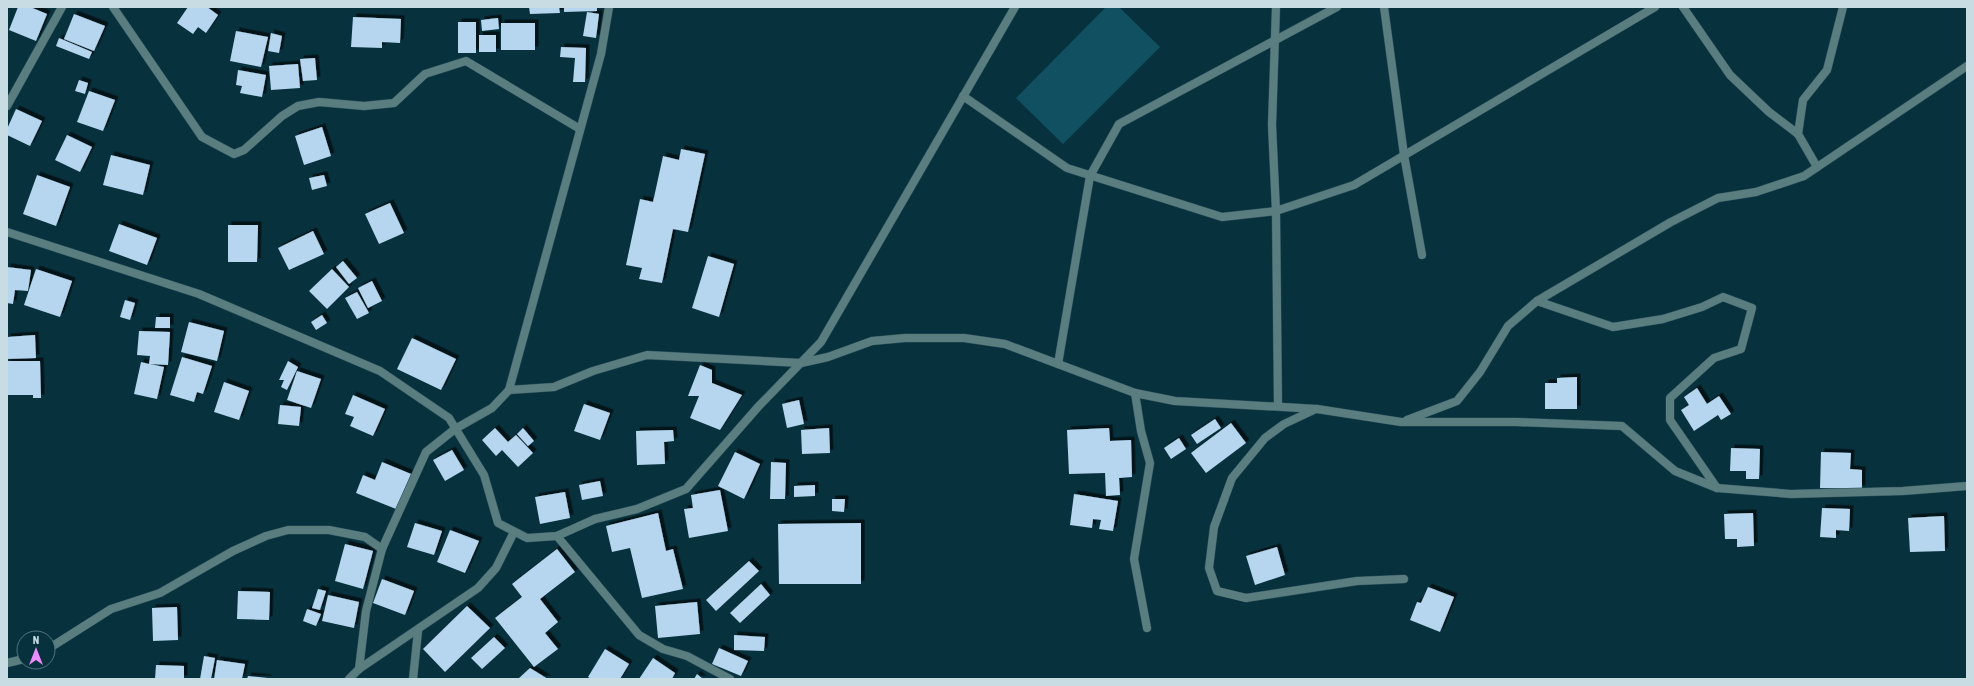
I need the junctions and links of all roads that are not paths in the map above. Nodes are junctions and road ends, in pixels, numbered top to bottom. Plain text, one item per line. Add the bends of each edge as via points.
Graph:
1 (62, 7) edge
2 (113, 7) edge
3 (609, 7) edge
4 (1015, 7) edge
5 (1276, 7) edge
6 (1337, 7) edge
7 (1384, 7) edge
8 (1654, 7) edge
9 (1684, 7) edge
10 (1843, 7) edge
11 (1275, 41) junction
12 (1967, 66) edge
13 (963, 96) junction
14 (7, 106) edge
15 (580, 129) junction
16 (1798, 134) junction
17 (1404, 155) junction
18 (1817, 167) junction
19 (1090, 176) junction
20 (1276, 211) junction
21 (7, 232) edge
22 (1422, 255) dead end
23 (1536, 301) junction
24 (800, 363) junction
25 (1058, 364) junction
26 (510, 390) junction
27 (1135, 394) junction
28 (1278, 406) junction
29 (1317, 409) junction
30 (1401, 422) junction
31 (455, 429) junction
32 (1967, 486) edge
33 (1717, 488) junction
34 (514, 532) junction
35 (558, 536) junction
36 (382, 549) junction
37 (1404, 579) dead end
38 (1147, 628) dead end
39 (418, 630) junction
40 (56, 644) edge
41 (359, 669) junction
42 (349, 679) edge
43 (413, 679) edge
44 (730, 679) edge

1 - 14 street
2 - 15 street via 202,137 234,154 244,150 282,116 298,106 319,102 364,106 394,103 425,74 466,61
3 - 15 street via 601,54
4 - 13 street
5 - 11 street
6 - 11 street
7 - 17 street
8 - 17 street
9 - 16 street via 1730,76 1769,112
10 - 16 street via 1827,70 1803,100
11 - 19 street via 1119,124
11 - 20 street via 1272,125
12 - 18 street
13 - 19 street via 1067,168
13 - 24 street via 821,342
15 - 26 street
16 - 18 street
17 - 20 street via 1354,185
17 - 22 street
18 - 23 street via 1804,176 1756,192 1718,198 1671,222
19 - 20 street via 1222,217
19 - 25 street
20 - 28 street
21 - 31 street via 199,294 380,371 449,418
23 - 30 street via 1508,326 1480,372 1456,401
23 - 33 street via 1613,327 1663,319 1702,307 1723,296 1752,308 1741,350 1714,358 1670,398 1670,420
24 - 25 street via 828,357 872,341 964,338 1005,344
24 - 26 street via 647,355 592,371 554,387
24 - 35 street via 686,489 638,509 595,520
25 - 27 street
26 - 31 street via 492,408
27 - 28 street via 1175,400
27 - 38 street via 1150,463 1134,559
28 - 29 street
29 - 30 street
29 - 37 street via 1284,424 1265,438 1232,478 1214,526 1209,568 1216,591 1246,598 1357,581
30 - 33 street via 1516,422 1622,426 1675,471
31 - 34 street via 484,475 498,523
31 - 36 street via 426,452
32 - 33 street via 1903,491 1792,494
34 - 35 street via 527,538
34 - 39 street via 496,568 478,588
35 - 44 street via 639,635 663,649 687,656
36 - 40 street via 365,537 329,530 288,530 266,536 233,551 160,593 111,609
36 - 41 street via 366,611
39 - 41 street
39 - 43 street
41 - 42 street

